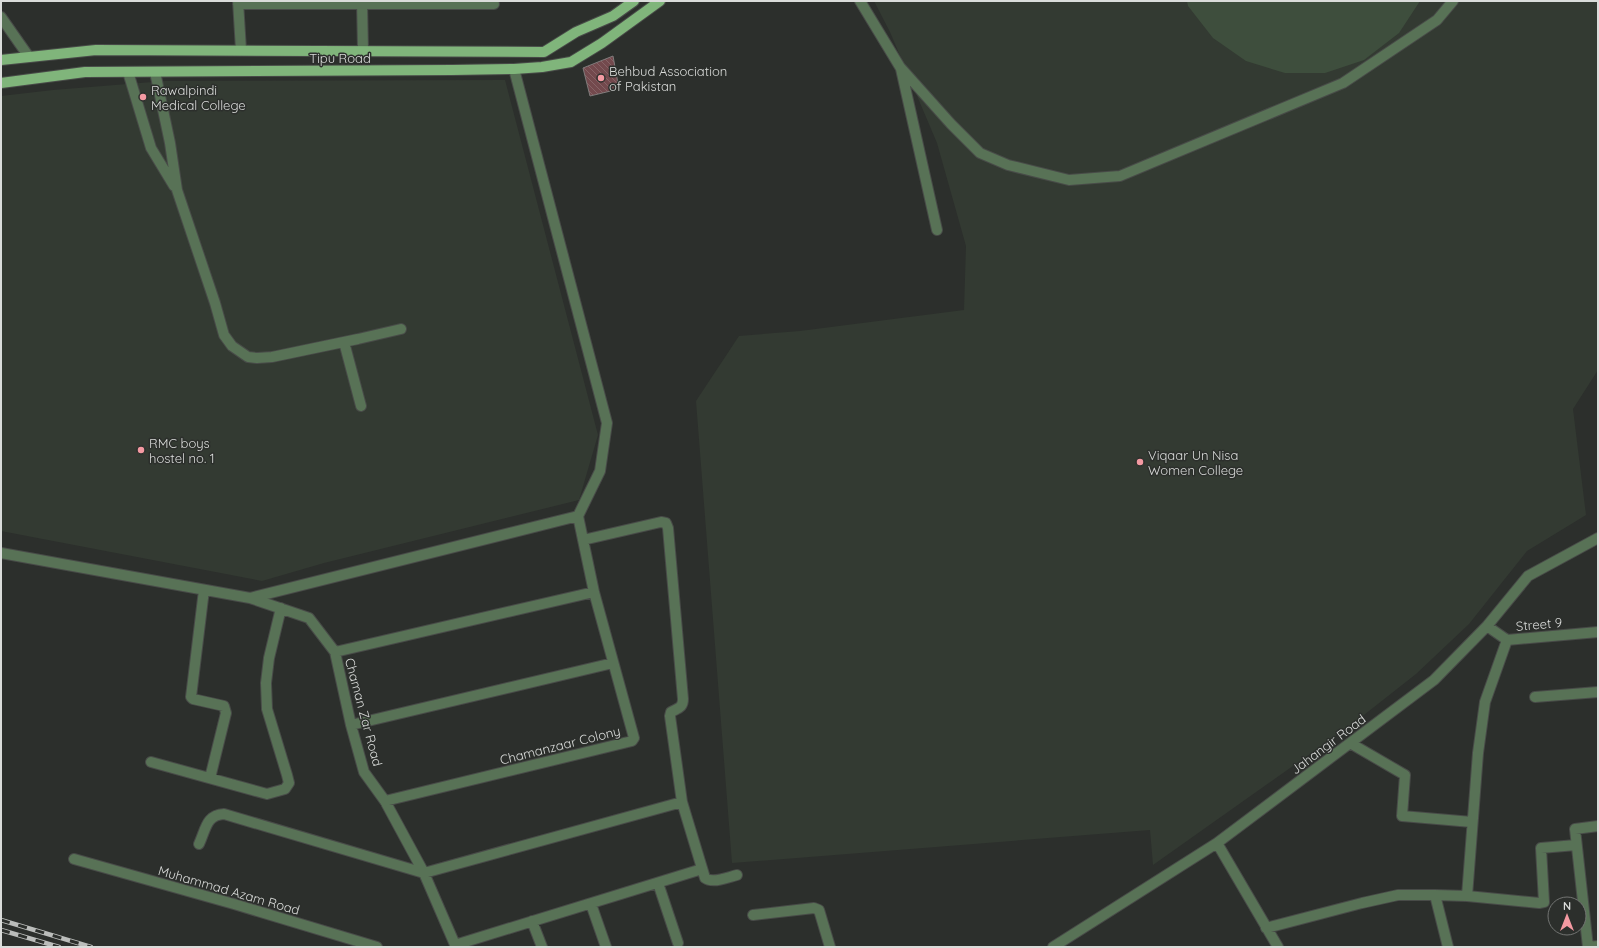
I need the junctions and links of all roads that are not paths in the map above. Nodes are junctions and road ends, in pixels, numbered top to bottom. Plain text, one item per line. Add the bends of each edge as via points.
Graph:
1 (634, 1) edge
2 (660, 1) edge
3 (860, 1) edge
4 (1453, 1) edge
5 (238, 3) edge
6 (362, 3) edge
7 (494, 4) dead end
8 (1, 17) edge
9 (241, 50) junction
10 (363, 51) junction
11 (29, 58) junction
12 (1, 60) edge
13 (900, 67) junction
14 (514, 69) junction
15 (128, 72) junction
16 (155, 72) junction
17 (1, 83) edge
18 (177, 190) junction
19 (937, 230) dead end
20 (401, 329) dead end
21 (344, 342) junction
22 (361, 406) dead end
23 (578, 516) junction
24 (1598, 538) edge
25 (583, 540) junction
26 (1, 553) edge
27 (204, 590) junction
28 (594, 592) junction
29 (250, 598) junction
30 (280, 608) junction
31 (1487, 626) junction
32 (1598, 632) edge
33 (1507, 640) junction
34 (335, 652) junction
35 (613, 663) junction
36 (1598, 692) edge
37 (1535, 697) dead end
38 (352, 726) junction
39 (1350, 743) junction
40 (151, 762) dead end
41 (210, 778) junction
42 (385, 801) junction
43 (682, 802) junction
44 (1472, 822) junction
45 (1598, 826) edge
46 (1217, 843) junction
47 (199, 844) dead end
48 (1576, 845) junction
49 (74, 859) dead end
50 (702, 869) junction
51 (424, 873) junction
52 (737, 875) dead end
53 (658, 883) junction
54 (1435, 895) junction
55 (1467, 896) junction
56 (591, 904) junction
57 (753, 915) dead end
58 (532, 921) junction
59 (1266, 928) junction
60 (678, 943) dead end
61 (455, 946) edge
62 (1598, 946) edge
63 (377, 947) edge
64 (542, 947) edge
65 (606, 947) edge
66 (830, 947) edge
67 (1053, 947) edge
68 (1278, 947) edge
69 (1448, 947) edge
70 (1588, 947) edge

1 - 10 main road via 613,16 576,32 544,52
2 - 14 main road, Tipu Road via 571,62
3 - 13 street
4 - 13 street via 1437,20 1343,83 1120,176 1069,180 1008,165 980,153
5 - 6 street
5 - 9 street
6 - 7 street
6 - 10 street
8 - 11 street
9 - 10 main road
9 - 11 main road via 96,50
11 - 12 main road
13 - 19 street
14 - 16 main road, Tipu Road
14 - 23 street via 607,423 600,471
15 - 16 main road, Tipu Road
15 - 17 main road, Tipu Road via 85,72
15 - 18 street via 150,148
16 - 18 street
18 - 21 street via 224,335 232,346 248,357 257,358
20 - 21 street
21 - 22 street
23 - 25 street, Chamanzaar Colony
23 - 29 street
24 - 31 street, Jahangir Road via 1528,576
25 - 28 street, Chamanzaar Colony
25 - 43 street via 661,522 668,528 683,699 681,708 672,712 670,716
26 - 27 street, Chaman Zar Road
27 - 29 street, Chaman Zar Road
27 - 41 street via 190,697 224,706 226,713
28 - 34 street
28 - 35 street, Chamanzaar Colony
29 - 30 street, Chaman Zar Road
30 - 34 street, Chaman Zar Road via 309,618
30 - 41 street via 269,658 266,683 267,709 289,783 285,790 267,794
31 - 33 street, Street 9
31 - 39 street, Jahangir Road via 1434,680
32 - 33 street, Street 9
33 - 44 street via 1485,702
34 - 38 street, Chaman Zar Road
35 - 38 street
35 - 42 street, Chamanzaar Colony via 634,735 632,741
36 - 37 street
38 - 42 street, Chaman Zar Road via 364,772
39 - 44 street via 1405,775 1402,816
39 - 46 street, Jahangir Road
40 - 41 street
42 - 51 street, Chaman Zar Road
43 - 50 street
43 - 51 street
44 - 55 street
45 - 48 street via 1575,829
46 - 59 street
46 - 67 street, Jahangir Road
47 - 51 street via 210,818 216,814 224,814
48 - 55 street via 1541,848 1544,902
48 - 70 street
49 - 63 street, Muhammad Azam Road
50 - 52 street via 705,878 709,880
50 - 53 street
51 - 61 street, Chaman Zar Road
53 - 56 street
53 - 60 street
54 - 55 street
54 - 59 street via 1398,895
54 - 69 street
56 - 58 street
56 - 65 street
57 - 66 street via 814,908 819,910
58 - 61 street
58 - 64 street
59 - 68 street
62 - 70 street

